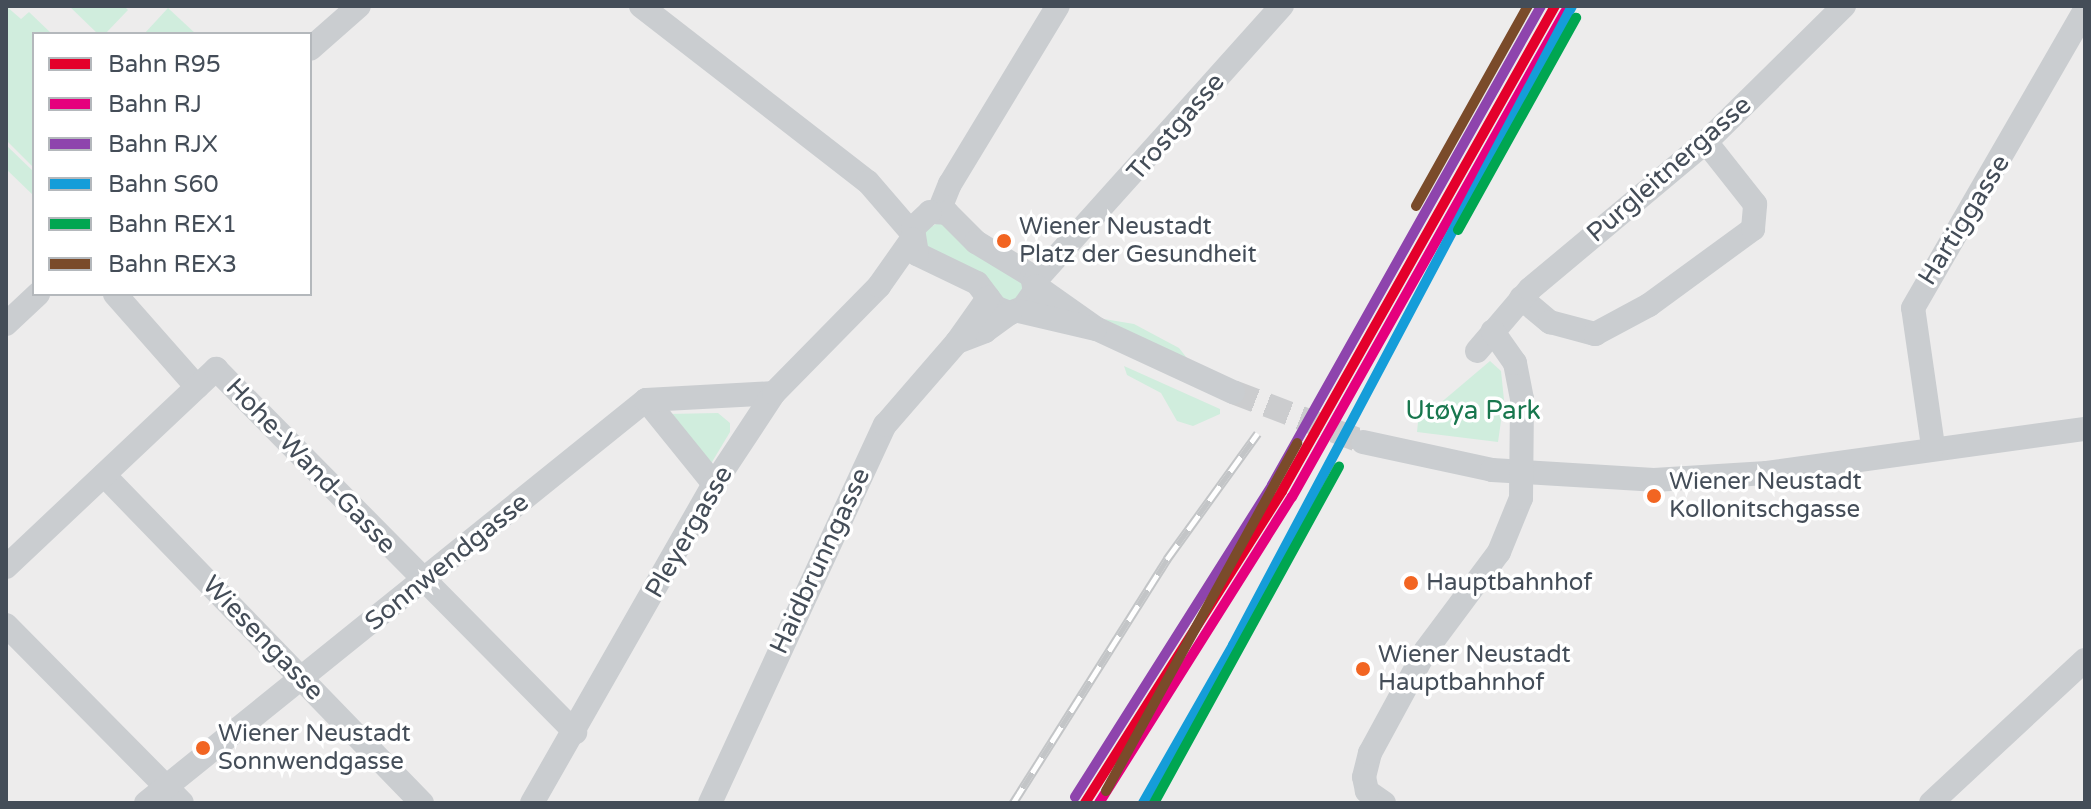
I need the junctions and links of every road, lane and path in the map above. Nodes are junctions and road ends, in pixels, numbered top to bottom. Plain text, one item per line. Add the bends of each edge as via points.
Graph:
1 (359, 6) edge
2 (641, 6) edge
3 (1058, 6) edge
4 (1282, 6) edge
5 (1844, 6) edge
6 (2085, 10) edge
7 (312, 47) edge
8 (1706, 142) junction
9 (868, 182) junction
10 (934, 211) junction
11 (916, 243) junction
12 (1035, 283) junction
13 (36, 296) edge
14 (117, 296) edge
15 (988, 298) junction
16 (1521, 298) junction
17 (1015, 312) junction
18 (6, 324) edge
19 (1097, 329) junction
20 (1493, 331) junction
21 (957, 342) junction
22 (1477, 351) dead end
23 (197, 387) junction
24 (1233, 392) tunnel mouth
25 (774, 393) junction
26 (646, 400) junction
27 (2085, 429) edge
28 (1363, 442) tunnel mouth
29 (1933, 446) junction
30 (1521, 473) junction
31 (104, 475) junction
32 (714, 484) junction
33 (6, 567) edge
34 (424, 581) junction
35 (6, 625) edge
36 (2085, 660) edge
37 (301, 677) junction
38 (575, 732) junction
39 (174, 795) edge
40 (710, 801) edge
41 (146, 803) edge
42 (422, 803) edge
43 (532, 803) edge
44 (1384, 803) edge
45 (1931, 803) edge

1 - 7 street
2 - 9 street
3 - 10 street, Pleyergasse
4 - 12 street, Trostgasse
5 - 8 street, Purgleitnergasse
6 - 29 street, Hartiggasse via 1913,308
8 - 16 street, Purgleitnergasse
8 - 16 street via 1755,204 1753,229 1639,312 1595,334 1550,322
9 - 10 street
9 - 11 street
10 - 11 street, Pleyergasse via 917,220
10 - 12 street
11 - 15 street
11 - 25 street, Pleyergasse
12 - 17 street, Trostgasse
12 - 19 street
13 - 18 street
14 - 23 street, Hohe-Wand-Gasse
15 - 17 street
15 - 21 street, Haidbrunngasse
16 - 20 street, Purgleitnergasse
17 - 19 street
17 - 21 street, Haidbrunngasse
19 - 24 street
20 - 22 street, Purgleitnergasse
20 - 30 street via 1518,375
21 - 40 street, Haidbrunngasse via 925,374 878,438
23 - 31 street
23 - 34 street, Hohe-Wand-Gasse via 216,369
25 - 26 street
25 - 32 street, Pleyergasse
26 - 32 street
26 - 34 street, Sonnwendgasse
27 - 29 street
28 - 30 street
29 - 30 street via 1767,473 1654,480
30 - 44 street via 1521,498 1499,552 1426,650 1385,724 1364,777 1367,791
31 - 33 street
31 - 37 street, Wiesengasse
32 - 38 street, Pleyergasse
34 - 37 street, Sonnwendgasse
34 - 38 street, Hohe-Wand-Gasse
35 - 39 street
36 - 45 street
37 - 39 street, Sonnwendgasse
37 - 42 street, Wiesengasse
38 - 43 street, Pleyergasse
39 - 41 street, Sonnwendgasse

